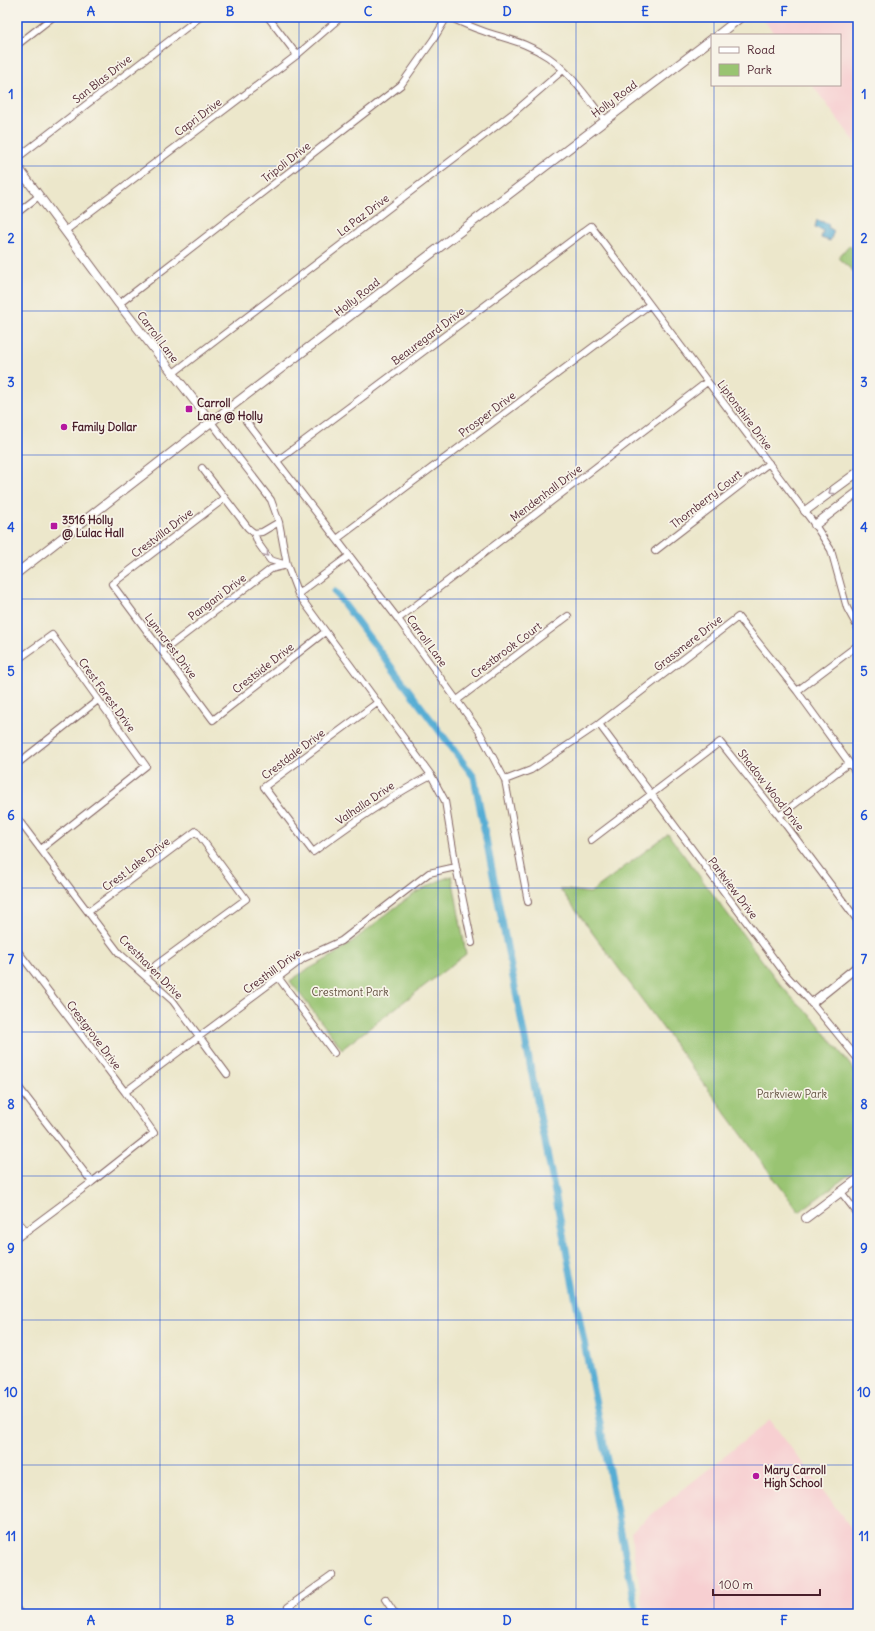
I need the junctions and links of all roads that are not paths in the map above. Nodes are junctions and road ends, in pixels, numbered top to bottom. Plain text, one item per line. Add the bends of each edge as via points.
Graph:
1 (53, 17) edge
2 (200, 17) edge
3 (268, 17) edge
4 (341, 17) edge
5 (448, 17) edge
6 (741, 17) edge
7 (719, 34) edge
8 (711, 40) edge
9 (17, 45) edge
10 (296, 55) junction
11 (563, 70) junction
12 (605, 120) junction
13 (17, 158) edge
14 (17, 166) edge
15 (39, 196) junction
16 (17, 213) edge
17 (591, 226) joint
18 (65, 231) junction
19 (119, 304) junction
20 (649, 305) junction
21 (172, 374) junction
22 (707, 382) junction
23 (246, 421) dead end
24 (211, 422) junction
25 (278, 461) junction
26 (768, 463) junction
27 (202, 468) dead end
28 (858, 472) edge
29 (858, 492) edge
30 (225, 498) junction
31 (805, 512) junction
32 (279, 522) junction
33 (815, 525) junction
34 (254, 533) junction
35 (337, 539) junction
36 (655, 551) dead end
37 (349, 556) junction
38 (287, 565) junction
39 (17, 573) edge
40 (112, 584) joint
41 (298, 594) junction
42 (568, 616) dead end
43 (398, 619) junction
44 (858, 628) edge
45 (325, 632) junction
46 (858, 645) edge
47 (162, 651) junction
48 (17, 660) edge
49 (796, 691) junction
50 (98, 700) junction
51 (456, 700) junction
52 (377, 703) junction
53 (213, 720) joint
54 (599, 724) junction
55 (849, 763) junction
56 (17, 764) edge
57 (431, 775) junction
58 (858, 775) edge
59 (505, 780) junction
60 (651, 795) junction
61 (779, 816) junction
62 (17, 818) edge
63 (591, 840) dead end
64 (41, 849) junction
65 (313, 852) joint
66 (456, 867) junction
67 (528, 902) dead end
68 (88, 912) junction
69 (858, 921) edge
70 (472, 943) dead end
71 (17, 950) edge
72 (19, 959) edge
73 (858, 966) edge
74 (145, 976) junction
75 (278, 977) junction
76 (812, 1003) junction
77 (200, 1037) junction
78 (334, 1053) dead end
79 (858, 1059) edge
80 (227, 1074) dead end
81 (17, 1085) edge
82 (125, 1092) junction
83 (858, 1179) edge
84 (92, 1182) junction
85 (841, 1192) junction
86 (858, 1214) edge
87 (806, 1218) dead end
88 (17, 1220) edge
89 (26, 1231) junction
90 (17, 1238) edge
91 (333, 1575) dead end
92 (385, 1599) dead end
93 (17, 1611) edge
94 (19, 1614) edge
95 (293, 1614) edge
96 (395, 1614) edge

1 - 9 street
2 - 13 street, San Blas Drive
3 - 10 street
4 - 10 street, Capri Drive
5 - 11 street via 529,46
5 - 19 street, Tripoli Drive via 401,85
6 - 7 main road
8 - 12 main road, Holly Road
10 - 18 street, Capri Drive
11 - 12 street
11 - 21 street, La Paz Drive via 512,114
12 - 24 main road, Holly Road
14 - 15 main road, Carroll Lane
15 - 16 street
15 - 18 main road, Carroll Lane
17 - 20 street, Liptonshire Drive
17 - 25 street, Beauregard Drive
18 - 19 main road, Carroll Lane
19 - 21 main road, Carroll Lane
20 - 22 street, Liptonshire Drive
20 - 35 street, Prosper Drive
21 - 24 main road, Carroll Lane
22 - 26 street, Liptonshire Drive
22 - 43 street, Mendenhall Drive
23 - 25 street, Carroll Lane
24 - 32 street, Carroll Lane via 271,500
24 - 39 main road, Holly Road
25 - 35 street, Carroll Lane
26 - 31 street, Liptonshire Drive
26 - 36 street, Thornberry Court
27 - 30 street
28 -> 31 main road
29 - 33 main road
30 - 34 street
30 - 40 street, Crestvilla Drive
31 - 33 street, Liptonshire Drive
32 - 34 street via 262,532
32 - 38 street, Carroll Lane
33 - 44 street, Liptonshire Drive via 832,550 847,608
34 -> 38 street via 270,560
35 - 37 street, Carroll Lane
37 - 41 street
37 - 43 street, Carroll Lane
38 - 41 street, Carroll Lane
38 - 47 street, Pangani Drive via 271,569
40 - 47 street, Lynncrest Drive
41 - 45 street, Carroll Lane
42 - 51 street, Crestbrook Court
43 - 51 street, Carroll Lane
45 - 52 street, Carroll Lane
45 - 53 street, Crestside Drive
46 - 49 street
47 - 53 street, Lynncrest Drive
48 - 50 street, Crest Forest Drive via 52,635
49 - 54 street, Grassmere Drive via 738,617
49 - 55 street, Grassmere Drive
50 - 56 street
50 - 64 street, Crest Forest Drive via 146,766
51 - 59 street, Carroll Lane via 479,731
52 - 57 street, Carroll Lane
52 - 65 street, Crestdale Drive via 264,787
54 - 59 street, Grassmere Drive via 531,770
54 - 60 street, Parkview Drive
55 - 58 street, Grassmere Drive
55 - 61 street
57 - 65 street, Valhalla Drive via 363,815
57 - 66 street, Carroll Lane via 445,801
59 - 67 street, Carroll Lane
60 - 61 street, Shadow Wood Drive via 720,742
60 - 63 street
60 - 76 street, Parkview Drive via 786,975
61 - 69 street, Shadow Wood Drive
62 - 64 street, Cresthaven Drive
64 - 68 street, Cresthaven Drive
66 - 70 street, Carroll Lane
66 - 75 street, Cresthill Drive via 429,873 341,941 304,958
68 - 74 street, Cresthaven Drive via 120,953
68 - 74 street, Crest Lake Drive via 196,831 246,899 156,965
71 - 72 street, Crestgrove Drive
72 - 82 street, Crestgrove Drive
73 - 76 main road
74 - 77 street, Cresthaven Drive via 173,1001
75 - 77 street, Cresthill Drive
75 - 78 street
76 - 79 street, Parkview Drive
77 - 80 street, Cresthaven Drive
77 - 82 street, Cresthill Drive
81 - 84 street
82 - 84 street, Crestgrove Drive via 154,1133
83 - 85 main road
84 - 89 street
85 - 86 street
85 - 87 main road
88 - 89 street
89 - 90 street
91 - 95 street via 288,1607
92 - 96 street
93 - 94 main road

